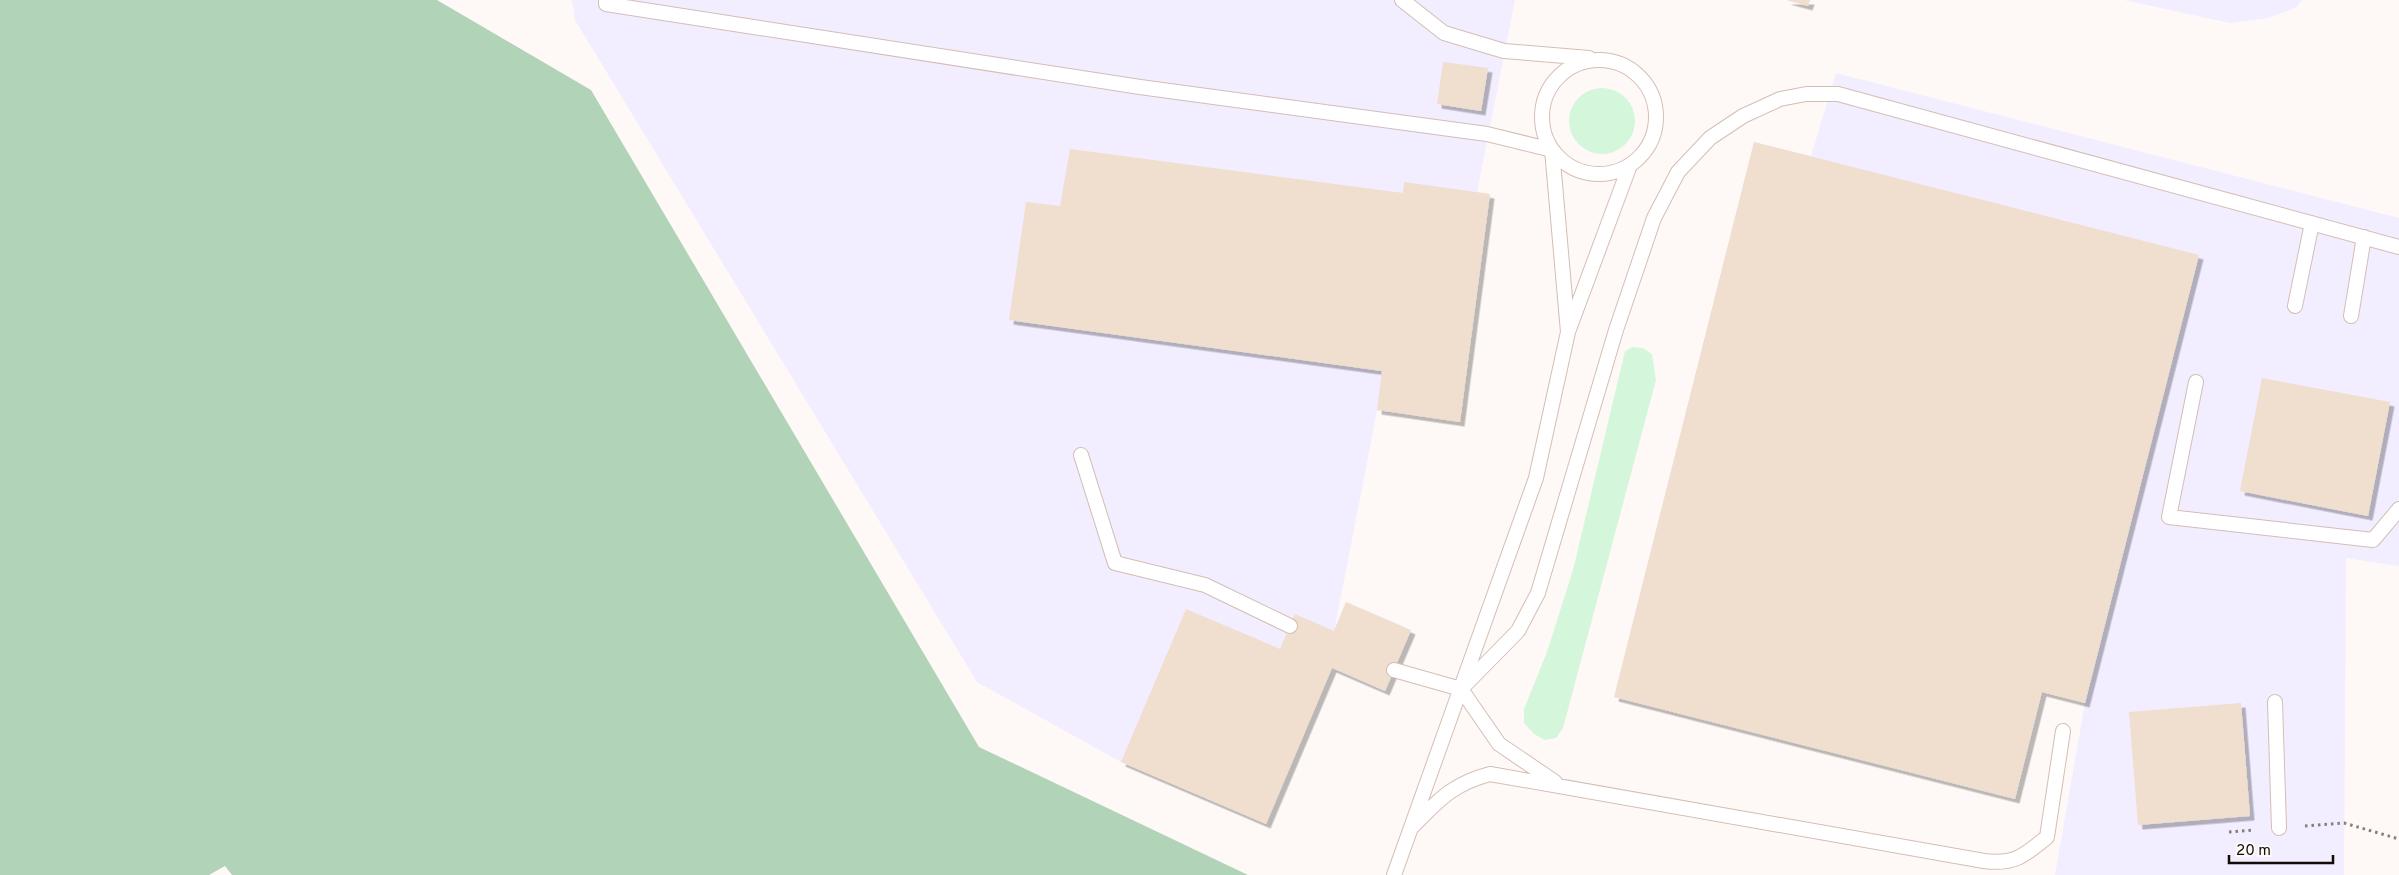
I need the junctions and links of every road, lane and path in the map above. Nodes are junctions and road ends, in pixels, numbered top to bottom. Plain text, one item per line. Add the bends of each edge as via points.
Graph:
1 (606, 0) edge
2 (1402, 0) edge
3 (1599, 59) junction
4 (1552, 150) junction
5 (1630, 166) junction
6 (2312, 223) junction
7 (2364, 237) junction
8 (2399, 247) edge
9 (2295, 306) dead end
10 (2351, 316) dead end
11 (1568, 332) junction
12 (2196, 382) dead end
13 (1082, 455) dead end
14 (2399, 509) edge
15 (1290, 626) dead end
16 (1394, 670) dead end
17 (1461, 689) junction
18 (2275, 702) dead end
19 (2064, 731) dead end
20 (1562, 786) junction
21 (1412, 827) junction
22 (2279, 828) junction
23 (2228, 832) dead end
24 (2399, 839) edge
25 (1394, 875) edge

1 - 4 lane via 606,4 1140,87 1488,134
2 - 3 lane via 1444,33 1504,51
3 - 4 lane via 1581,62 1566,70 1553,83 1545,98 1544,134
3 - 5 lane via 1619,63 1636,73 1649,88 1655,106 1656,126 1652,142
4 - 5 lane via 1564,163 1597,175 1614,173
4 - 11 lane
5 - 11 lane
6 - 7 lane
6 - 9 lane
6 - 17 lane via 1838,94 1806,94 1780,99 1743,116 1710,138 1678,172 1654,218 1611,346 1538,593 1518,631
7 - 8 lane
7 - 10 lane
11 - 17 lane via 1536,478
12 - 14 lane via 2169,517 2373,540
13 - 15 lane via 1115,563 1206,585
16 - 17 lane
17 - 20 lane via 1499,744
17 - 21 lane
18 - 22 lane
19 - 20 lane via 2047,837 2020,858 1993,862
20 - 21 lane via 1490,774 1468,780 1447,792
21 - 25 lane
22 - 23 path
22 - 24 path via 2344,823

